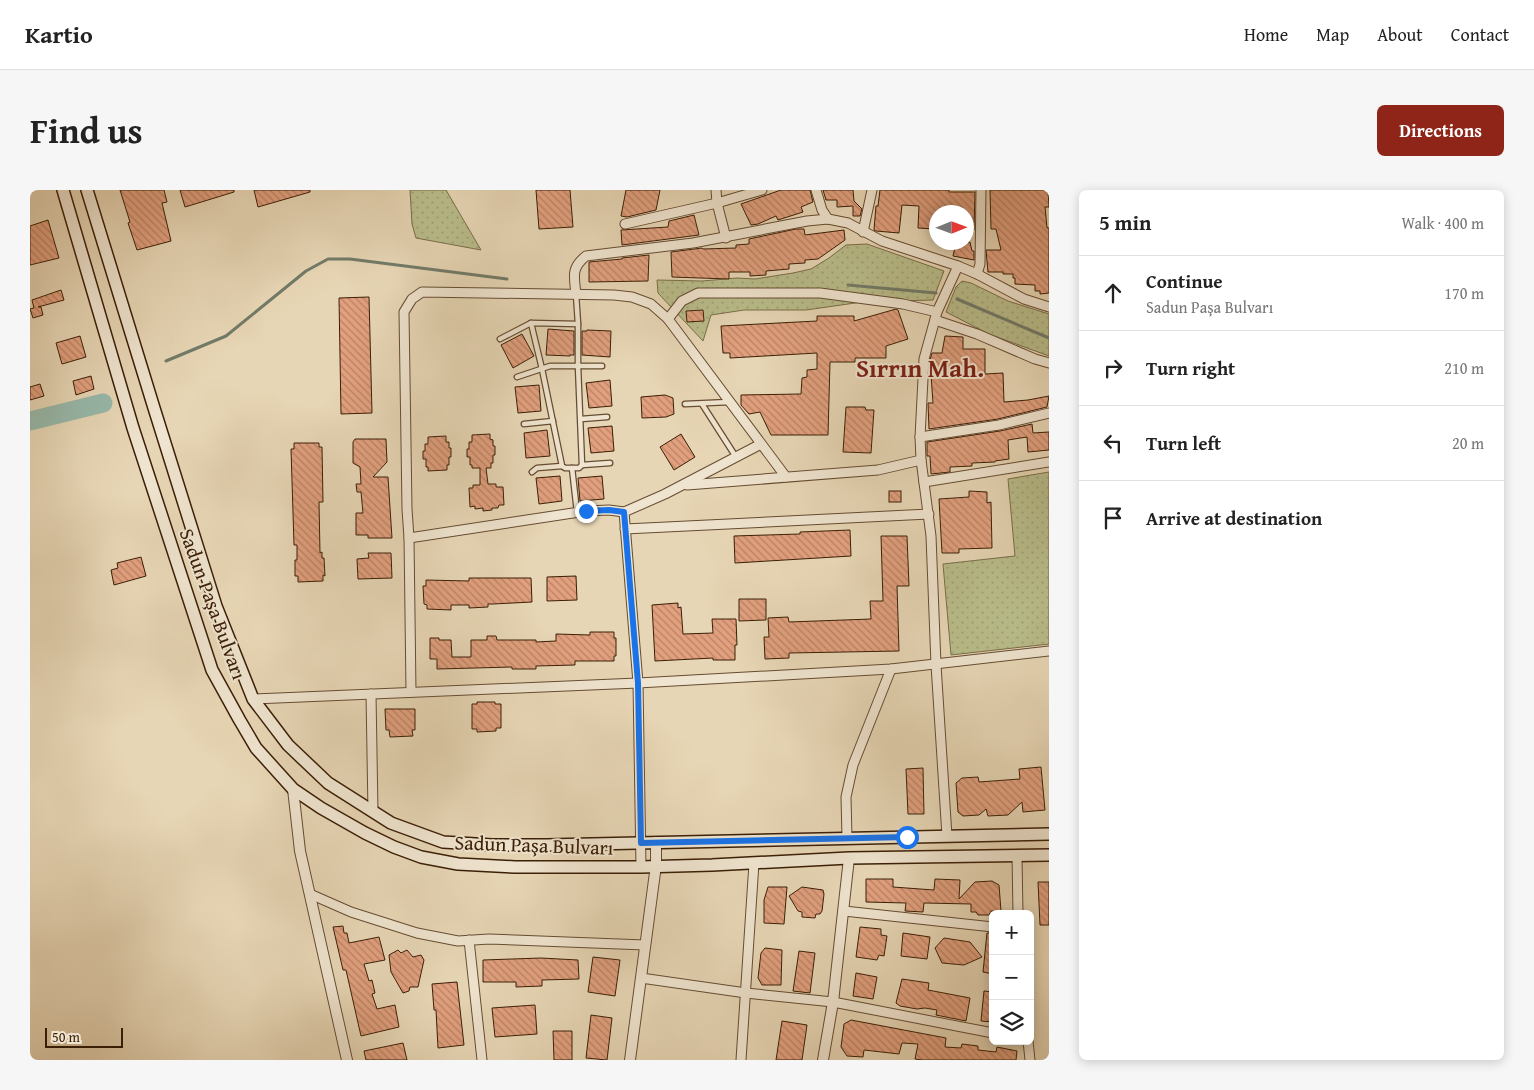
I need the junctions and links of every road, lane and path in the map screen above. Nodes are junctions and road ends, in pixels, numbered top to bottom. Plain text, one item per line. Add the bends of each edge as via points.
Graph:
1 (63, 190) edge
2 (87, 190) edge
3 (716, 190) edge
4 (762, 190) edge
5 (816, 190) edge
6 (872, 190) edge
7 (981, 190) edge
8 (717, 203) junction
9 (828, 220) junction
10 (625, 224) dead end
11 (863, 232) junction
12 (726, 238) junction
13 (958, 266) junction
14 (977, 274) junction
15 (576, 294) junction
16 (1049, 306) edge
17 (936, 316) junction
18 (668, 319) junction
19 (531, 323) junction
20 (578, 324) junction
21 (500, 339) dead end
22 (1049, 363) edge
23 (578, 366) junction
24 (602, 366) dead end
25 (542, 369) junction
26 (517, 377) dead end
27 (730, 402) junction
28 (685, 404) dead end
29 (702, 404) junction
30 (1049, 414) edge
31 (607, 417) dead end
32 (580, 419) junction
33 (553, 421) junction
34 (524, 424) dead end
35 (920, 437) junction
36 (762, 444) junction
37 (736, 457) junction
38 (921, 460) junction
39 (1049, 462) edge
40 (610, 463) dead end
41 (582, 465) junction
42 (562, 466) junction
43 (572, 468) junction
44 (532, 472) dead end
45 (786, 477) junction
46 (924, 482) junction
47 (682, 485) junction
48 (577, 512) junction
49 (624, 512) junction
50 (929, 514) junction
51 (625, 529) junction
52 (409, 538) junction
53 (1049, 651) edge
54 (936, 664) junction
55 (891, 669) junction
56 (638, 683) junction
57 (411, 692) junction
58 (371, 694) junction
59 (253, 699) junction
60 (293, 789) junction
61 (373, 812) junction
62 (1049, 834) edge
63 (947, 836) junction
64 (847, 838) junction
65 (656, 842) junction
66 (641, 843) junction
67 (1017, 856) junction
68 (1049, 856) edge
69 (849, 858) junction
70 (754, 862) junction
71 (656, 865) junction
72 (641, 866) junction
73 (310, 894) junction
74 (1018, 910) edge
75 (844, 911) junction
76 (989, 927) edge
77 (469, 940) junction
78 (645, 945) junction
79 (641, 978) junction
80 (746, 993) junction
81 (833, 1002) junction
82 (989, 1032) edge
83 (1028, 1045) edge
84 (348, 1060) edge
85 (482, 1060) edge
86 (630, 1060) edge
87 (741, 1060) edge
88 (823, 1060) edge
89 (1030, 1060) edge

1 - 60 main road, Sadun Paşa Bulvarı via 133,428 212,670 256,748
2 - 59 main road, Sadun Paşa Bulvarı via 216,606
3 - 8 street
4 - 8 street
5 - 9 street
6 - 11 street
7 - 14 street via 980,264
8 - 10 street
8 - 12 street
9 - 11 street via 848,223
9 - 12 street via 807,221
11 - 13 street
12 - 15 street via 586,256 574,271
13 - 14 street
13 - 17 street
14 - 16 street via 1024,299
15 - 18 street via 632,297 652,304
15 - 20 lane
15 - 52 street via 422,292 412,299 404,312
17 - 18 street via 903,304 820,293 698,293 682,301
17 - 22 street
17 - 35 street via 924,359
18 - 27 street
19 - 20 lane
19 - 21 lane
19 - 25 lane
20 - 23 lane
23 - 24 lane
23 - 25 lane
23 - 32 lane
25 - 26 lane
25 - 33 lane
27 - 29 lane
27 - 36 street
28 - 29 lane
29 - 37 lane
30 - 35 street
31 - 32 lane
32 - 41 lane
33 - 34 lane
33 - 42 lane
35 - 38 street
36 - 37 street
36 - 45 street
37 - 47 street
38 - 45 street via 878,470
38 - 46 street
39 - 46 street
40 - 41 lane
41 - 43 lane
42 - 43 lane
42 - 44 lane via 537,468
43 - 48 lane
45 - 47 street
46 - 50 street
47 - 49 street
48 - 49 street
48 - 52 street
49 - 51 street
50 - 51 street
50 - 54 street
51 - 56 street
52 - 57 street
53 - 54 street
54 - 55 street
54 - 63 street
55 - 56 street
55 - 64 street via 853,765 846,797
56 - 57 street
56 - 66 street
57 - 58 street
58 - 59 street
58 - 61 street
59 - 61 main road, Sadun Paşa Bulvarı via 288,745 328,783
60 - 72 main road, Sadun Paşa Bulvarı via 365,833 421,856 458,864 515,867
60 - 73 street via 300,850
61 - 66 main road, Sadun Paşa Bulvarı via 390,823 443,842 492,845
62 - 63 main road, Sadun Paşa Bulvarı
63 - 64 main road, Sadun Paşa Bulvarı
64 - 65 main road, Sadun Paşa Bulvarı
65 - 66 main road, Sadun Paşa Bulvarı
65 - 71 street
66 - 72 street
67 - 68 main road, Sadun Paşa Bulvarı
67 - 69 main road, Sadun Paşa Bulvarı
67 - 74 street
69 - 70 main road, Sadun Paşa Bulvarı
69 - 75 street
70 - 71 main road, Sadun Paşa Bulvarı
70 - 80 street
71 - 72 main road, Sadun Paşa Bulvarı
71 - 78 street
73 - 77 street via 351,912 417,934
73 - 84 street
75 - 76 street
75 - 81 street
77 - 78 street
77 - 85 street
78 - 79 street
79 - 80 street
79 - 86 street
80 - 81 street
80 - 87 street
81 - 82 street
81 - 88 street
83 - 89 street

